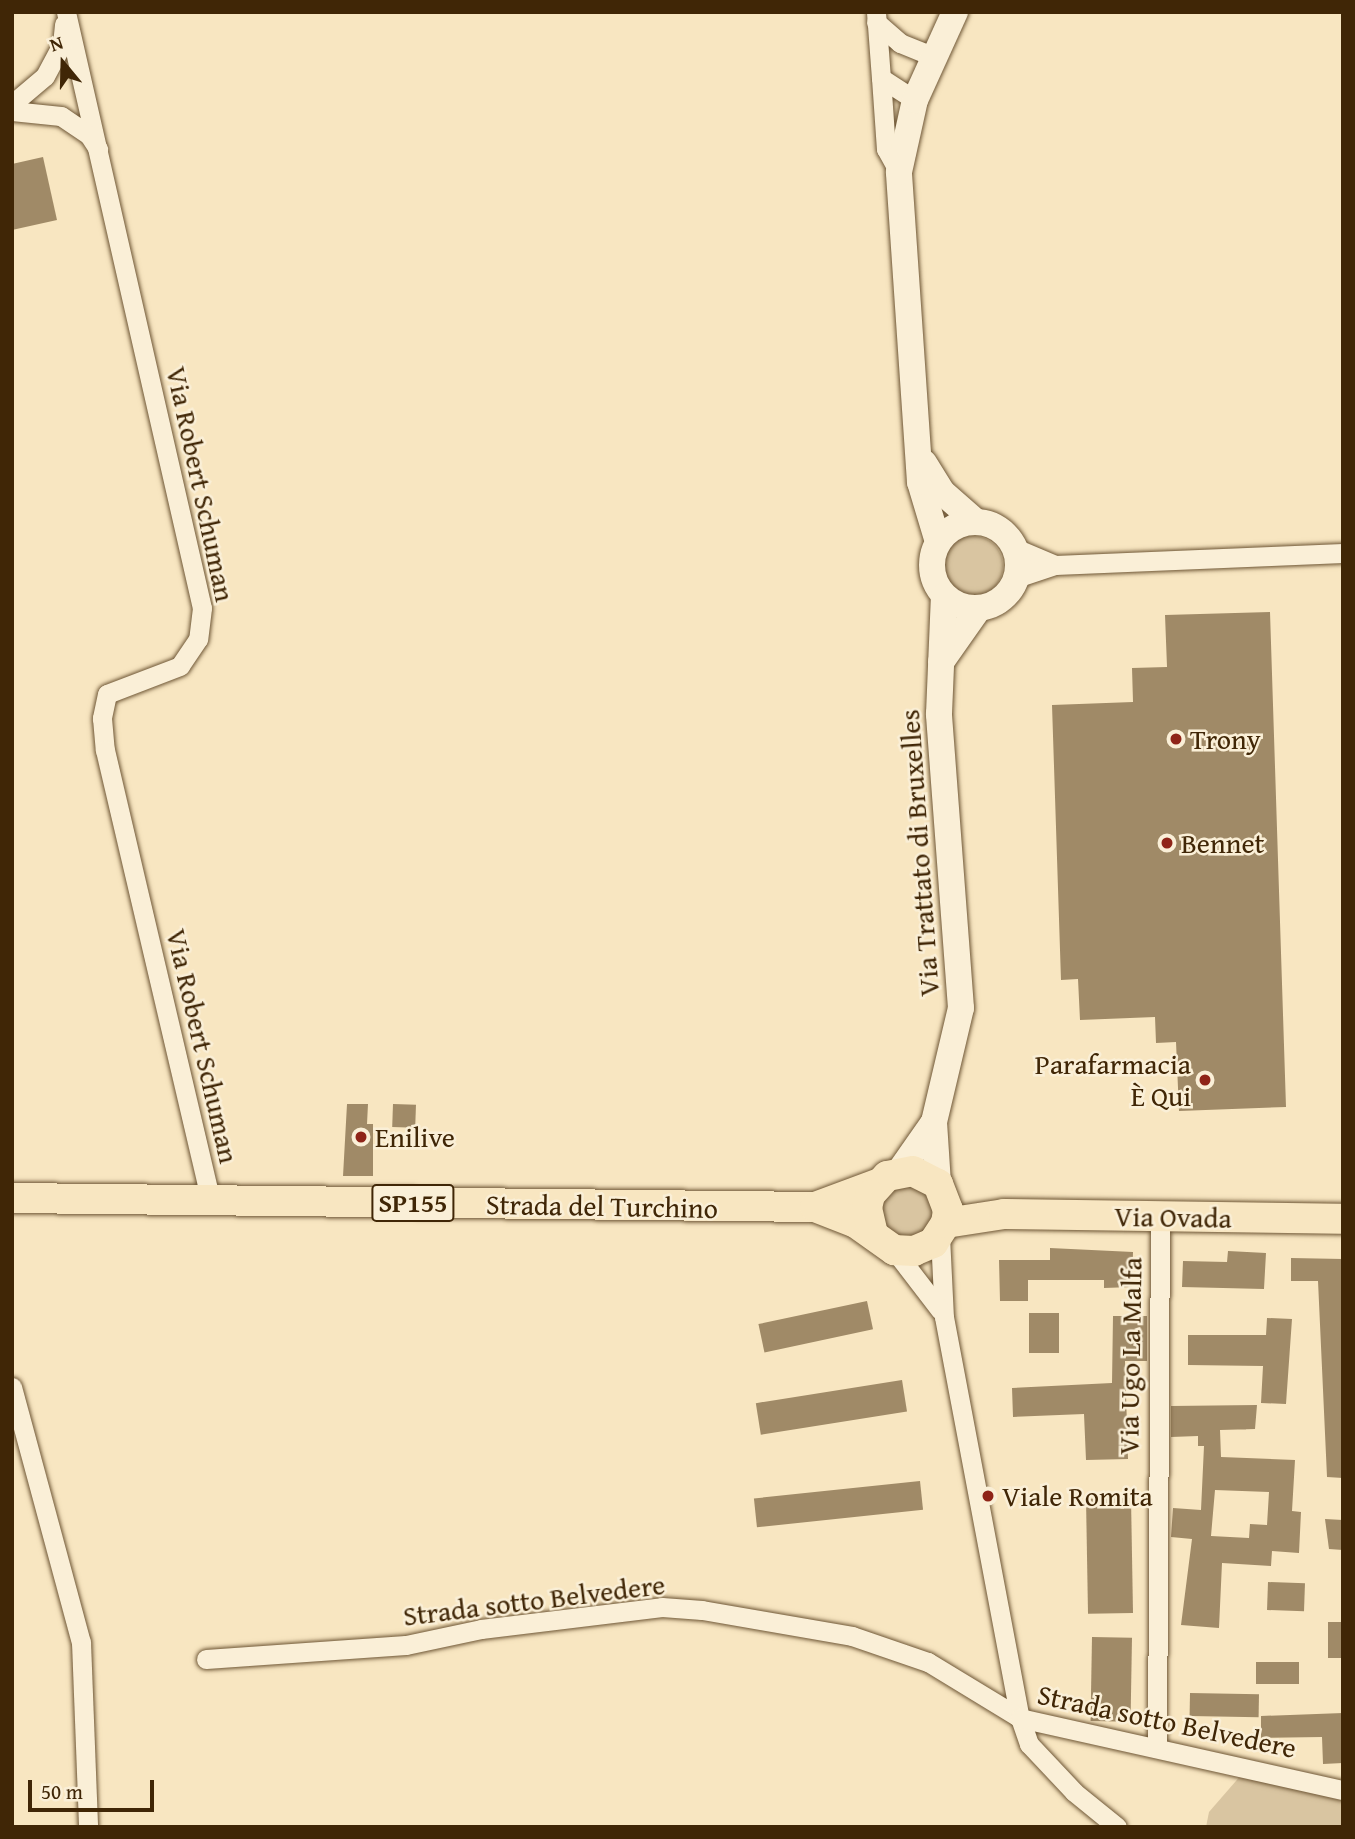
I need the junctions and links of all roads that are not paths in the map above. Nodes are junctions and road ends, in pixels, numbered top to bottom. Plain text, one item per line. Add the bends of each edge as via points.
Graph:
1 (66, 12) edge
2 (955, 12) edge
3 (876, 17) edge
4 (932, 56) junction
5 (881, 78) junction
6 (915, 100) junction
7 (12, 104) edge
8 (12, 111) edge
9 (102, 155) junction
10 (900, 172) junction
11 (917, 446) junction
12 (975, 521) junction
13 (938, 542) junction
14 (1015, 548) junction
15 (1343, 553) edge
16 (1055, 565) junction
17 (1016, 578) junction
18 (944, 596) junction
19 (979, 608) junction
20 (941, 662) junction
21 (934, 1122) junction
22 (888, 1178) junction
23 (12, 1198) edge
24 (211, 1202) junction
25 (815, 1207) junction
26 (942, 1210) junction
27 (1160, 1217) junction
28 (1343, 1219) edge
29 (883, 1242) junction
30 (944, 1317) junction
31 (12, 1387) edge
32 (206, 1660) dead end
33 (1020, 1718) junction
34 (1157, 1748) junction
35 (1343, 1790) edge
36 (88, 1827) edge
37 (1117, 1827) edge

1 - 7 street via 62,44 45,76
1 - 9 street, Via Robert Schuman
2 - 4 main road
3 - 4 street via 900,43
3 - 5 street
4 - 6 main road
5 - 6 street
5 - 10 street via 886,149
6 - 10 main road
8 - 9 street via 61,116 89,135
9 - 24 street, Via Robert Schuman via 202,608 198,639 180,666 107,694 105,750
10 - 11 main road
11 - 12 main road via 942,492
11 - 13 main road via 920,482
12 - 13 main road via 960,524
12 - 14 main road via 999,529
13 - 18 main road via 931,564
14 - 16 street
14 - 17 main road
15 - 16 street
16 - 17 street
17 - 19 main road via 1005,596
18 - 19 main road
18 - 20 main road, Via Trattato di Bruxelles
19 - 20 main road
20 - 21 main road, Via Trattato di Bruxelles via 939,714 961,1008
21 - 22 main road, Via Trattato di Bruxelles
21 - 26 main road, Via Trattato di Bruxelles
22 - 25 main road, Strada del Turchino / SP155
22 - 26 main road via 913,1171
22 - 29 main road via 867,1208
23 - 24 main road, Strada del Turchino / SP155
24 - 25 main road, Strada del Turchino / SP155
25 - 29 main road, Strada del Turchino / SP155
26 - 27 main road, Via Ovada
26 - 29 main road via 924,1248
26 - 30 street
27 - 28 main road, Via Ovada
27 - 34 street, Via Ugo La Malfa
29 - 30 street
30 - 33 street
31 - 36 street via 81,1642
32 - 33 street, Strada sotto Belvedere via 289,1657 662,1607 852,1636 916,1658 973,1685
33 - 34 street, Strada sotto Belvedere
33 - 37 street via 1029,1744 1074,1793
34 - 35 street, Strada sotto Belvedere

